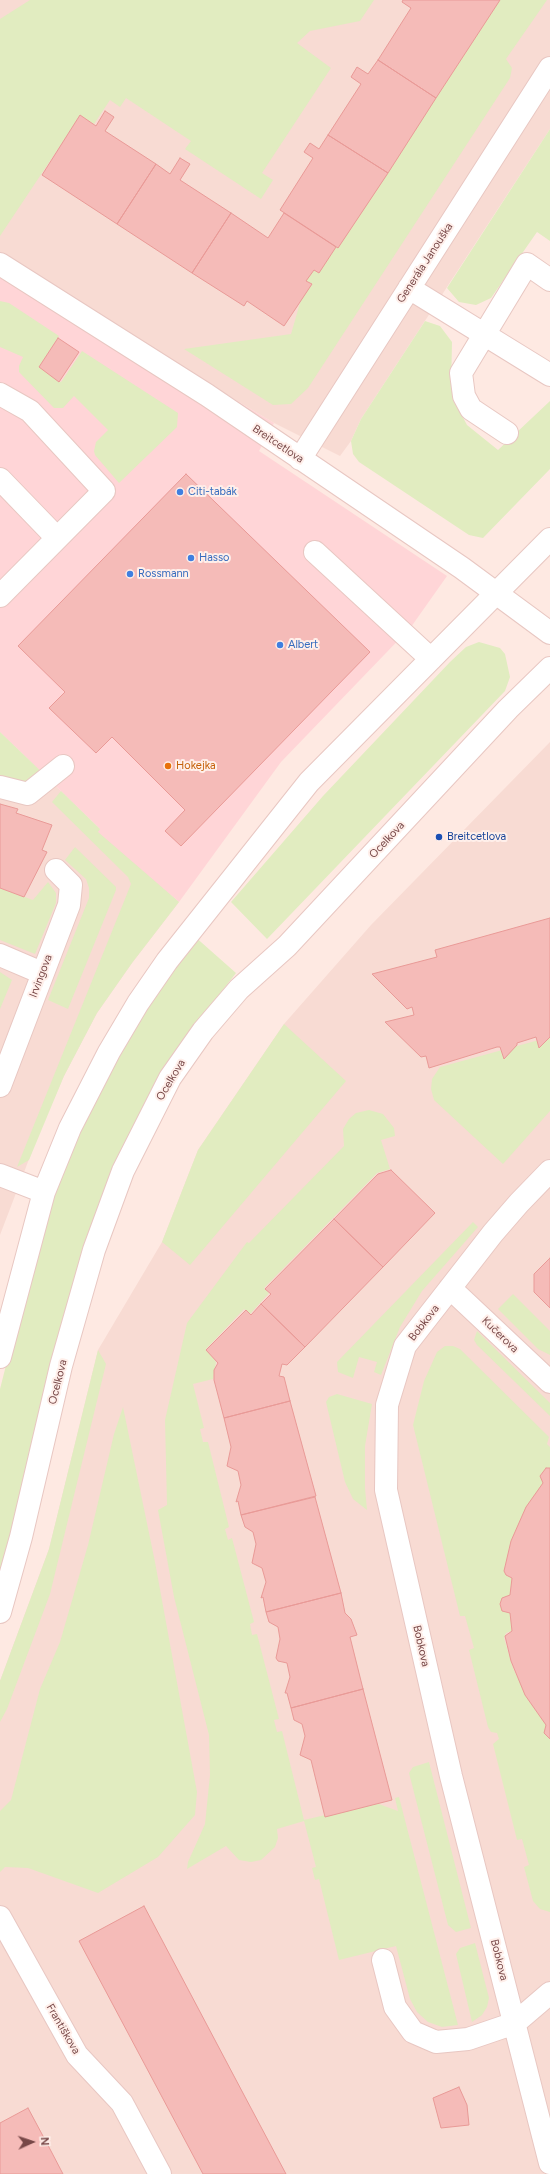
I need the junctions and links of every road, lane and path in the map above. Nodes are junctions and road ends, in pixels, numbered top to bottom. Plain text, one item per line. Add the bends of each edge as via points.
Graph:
1 (550, 68) edge
2 (0, 264) edge
3 (550, 280) edge
4 (409, 288) junction
5 (484, 334) junction
6 (550, 375) edge
7 (0, 394) edge
8 (507, 433) dead end
9 (300, 459) junction
10 (0, 479) edge
11 (57, 538) junction
12 (550, 539) edge
13 (315, 552) dead end
14 (497, 593) junction
15 (0, 596) edge
16 (550, 633) edge
17 (431, 659) junction
18 (550, 668) edge
19 (63, 766) dead end
20 (0, 787) edge
21 (56, 870) dead end
22 (0, 955) edge
23 (42, 973) junction
24 (0, 1086) edge
25 (550, 1171) edge
26 (0, 1175) edge
27 (44, 1192) junction
28 (450, 1288) junction
29 (0, 1357) edge
30 (550, 1382) edge
31 (0, 1612) edge
32 (0, 1917) edge
33 (383, 1960) dead end
34 (550, 1993) edge
35 (515, 2023) junction
36 (550, 2163) edge
37 (160, 2174) edge

1 - 4 street, Generála Janouška
2 - 9 street, Breitcetlova via 201,391
3 - 5 street via 527,264
4 - 5 street
4 - 9 street, Generála Janouška
5 - 6 street
5 - 8 street via 461,373 464,396 471,409
7 - 11 street via 30,411 104,491
9 - 14 street, Breitcetlova
10 - 11 street
11 - 15 street
12 - 14 street
13 - 17 street
14 - 16 street, Breitcetlova
14 - 17 street
17 - 27 street via 309,782 167,961 109,1052 70,1128
18 - 31 street, Ocelkova via 508,709 288,946 239,989 203,1031 170,1078 124,1172 94,1250 61,1366 21,1537
19 - 20 street via 28,794
21 - 23 street, Irvingova via 71,885 69,905
22 - 23 street
23 - 24 street, Irvingova
25 - 28 street, Bobkova via 519,1203
26 - 27 street
27 - 29 street
28 - 30 street, Kučerova
28 - 35 street, Bobkova via 405,1346 387,1405 386,1490 451,1776
32 - 37 street, Františkova via 77,2055 122,2103
33 - 35 street via 395,2007 413,2032 436,2042 468,2039
34 - 35 street
35 - 36 street, Bobkova

